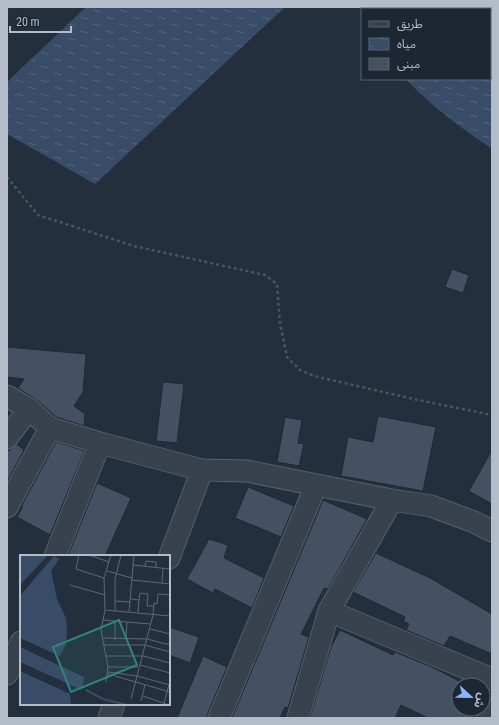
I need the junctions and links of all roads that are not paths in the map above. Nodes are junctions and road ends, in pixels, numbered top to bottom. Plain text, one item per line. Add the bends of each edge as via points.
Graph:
1 (7, 396) edge
2 (29, 409) junction
3 (50, 428) junction
4 (7, 438) edge
5 (100, 443) junction
6 (202, 470) junction
7 (316, 485) junction
8 (392, 500) junction
9 (7, 507) edge
10 (492, 531) edge
11 (55, 555) edge
12 (170, 555) edge
13 (329, 611) junction
14 (20, 644) edge
15 (7, 674) edge
16 (492, 679) edge
17 (114, 705) edge
18 (492, 710) edge
19 (109, 718) edge
20 (219, 718) edge
21 (298, 718) edge
22 (488, 718) edge

1 - 2 street
2 - 3 street
2 - 4 street
3 - 5 street
3 - 9 street
5 - 6 street
5 - 11 street
6 - 7 street via 247,472
6 - 12 street
7 - 8 street
7 - 20 street
8 - 10 street via 431,506
8 - 13 street
13 - 16 street
13 - 21 street
14 - 15 street
17 - 19 street
18 - 22 street

